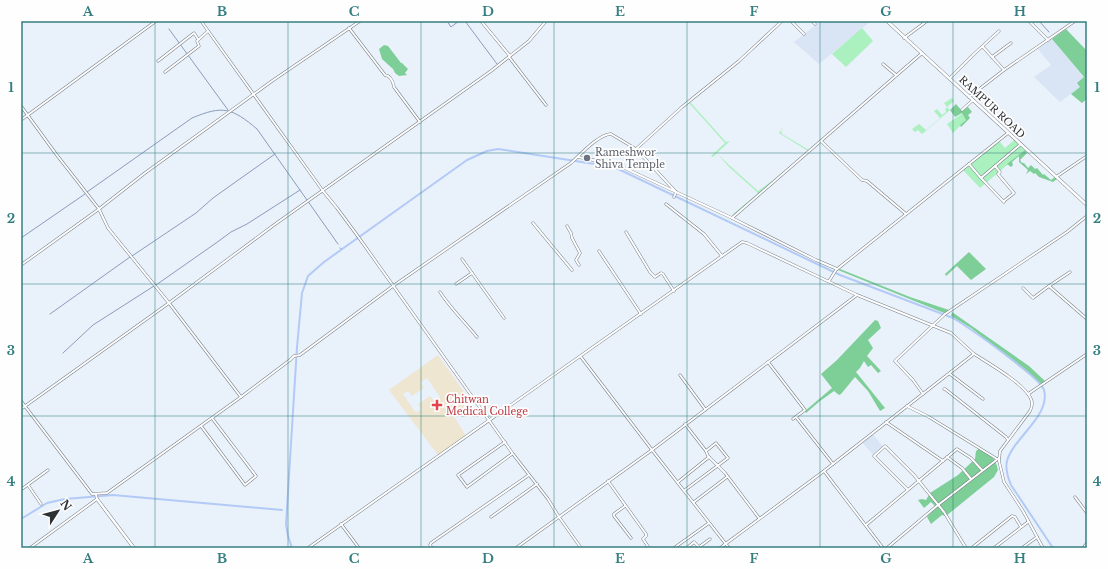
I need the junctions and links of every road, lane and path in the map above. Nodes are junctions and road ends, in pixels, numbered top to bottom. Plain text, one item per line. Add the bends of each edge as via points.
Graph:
1 (156, 21) edge
2 (201, 21) edge
3 (360, 21) edge
4 (481, 21) edge
5 (546, 21) edge
6 (782, 21) edge
7 (791, 21) edge
8 (812, 21) edge
9 (886, 21) edge
10 (927, 21) edge
11 (1029, 21) edge
12 (1075, 21) edge
13 (815, 24) dead end
14 (349, 28) junction
15 (1000, 31) dead end
16 (208, 32) junction
17 (804, 34) dead end
18 (904, 38) junction
19 (198, 39) junction
20 (1048, 40) junction
21 (1011, 42) dead end
22 (982, 47) junction
23 (921, 54) junction
24 (509, 57) junction
25 (992, 57) junction
26 (158, 61) dead end
27 (883, 64) dead end
28 (1004, 70) junction
29 (165, 72) dead end
30 (896, 75) junction
31 (949, 79) junction
32 (253, 95) junction
33 (969, 97) junction
34 (973, 100) junction
35 (546, 105) dead end
36 (21, 106) edge
37 (962, 110) dead end
38 (27, 115) junction
39 (21, 120) edge
40 (420, 122) junction
41 (1008, 133) junction
42 (821, 141) junction
43 (1021, 144) junction
44 (636, 150) junction
45 (1087, 156) edge
46 (577, 158) junction
47 (969, 164) junction
48 (995, 166) junction
49 (1056, 177) junction
50 (981, 178) junction
51 (323, 192) junction
52 (675, 192) junction
53 (674, 197) dead end
54 (666, 204) dead end
55 (1087, 205) edge
56 (99, 209) junction
57 (906, 214) junction
58 (1087, 216) edge
59 (732, 218) junction
60 (533, 223) dead end
61 (567, 226) dead end
62 (626, 232) dead end
63 (599, 251) dead end
64 (722, 256) junction
65 (462, 259) dead end
66 (21, 265) edge
67 (579, 265) dead end
68 (572, 270) dead end
69 (838, 270) junction
70 (1070, 272) dead end
71 (472, 273) junction
72 (829, 281) junction
73 (456, 284) dead end
74 (393, 286) junction
75 (1049, 286) junction
76 (1023, 288) dead end
77 (674, 291) junction
78 (440, 292) dead end
79 (858, 295) junction
80 (169, 303) junction
81 (641, 314) junction
82 (504, 318) dead end
83 (1087, 319) edge
84 (933, 324) junction
85 (477, 337) dead end
86 (974, 354) junction
87 (1087, 354) edge
88 (581, 357) junction
89 (768, 362) junction
90 (950, 374) junction
91 (680, 375) dead end
92 (944, 389) dead end
93 (923, 394) junction
94 (1028, 394) junction
95 (241, 397) junction
96 (982, 399) dead end
97 (21, 401) edge
98 (25, 406) junction
99 (907, 406) junction
100 (21, 409) edge
101 (706, 409) junction
102 (796, 417) junction
103 (212, 418) junction
104 (793, 419) dead end
105 (490, 421) junction
106 (886, 422) junction
107 (685, 424) junction
108 (201, 426) junction
109 (1008, 440) junction
110 (505, 442) junction
111 (652, 450) junction
112 (706, 451) junction
113 (512, 454) junction
114 (709, 457) junction
115 (948, 457) junction
116 (998, 459) junction
117 (943, 460) junction
118 (833, 464) junction
119 (718, 467) junction
120 (48, 470) dead end
121 (982, 470) junction
122 (824, 471) junction
123 (529, 475) junction
124 (727, 477) junction
125 (971, 479) junction
126 (918, 480) junction
127 (608, 481) junction
128 (678, 482) junction
129 (537, 484) junction
130 (28, 485) junction
131 (22, 489) dead end
132 (907, 489) junction
133 (685, 490) junction
134 (96, 495) junction
135 (1075, 497) dead end
136 (97, 499) junction
137 (694, 502) junction
138 (41, 504) dead end
139 (938, 505) junction
140 (625, 506) junction
141 (1087, 513) edge
142 (491, 517) dead end
143 (559, 517) junction
144 (759, 518) junction
145 (709, 522) junction
146 (1029, 522) junction
147 (341, 524) junction
148 (866, 525) junction
149 (1021, 527) junction
150 (1037, 537) junction
151 (631, 538) dead end
152 (710, 539) dead end
153 (1087, 543) edge
154 (726, 544) junction
155 (973, 547) dead end
156 (30, 548) edge
157 (134, 548) edge
158 (308, 548) edge
159 (358, 548) edge
160 (432, 548) edge
161 (516, 548) edge
162 (581, 548) edge
163 (648, 548) edge
164 (674, 548) edge
165 (687, 548) edge
166 (720, 548) edge
167 (729, 548) edge
168 (883, 548) edge
169 (887, 548) edge
170 (966, 548) edge
171 (994, 548) edge
172 (1022, 548) edge
173 (1042, 548) edge
174 (1083, 548) edge

1 - 38 street
2 - 16 street
3 - 14 street
4 - 24 street
5 - 24 street via 529,41
6 - 44 street
7 - 17 street
8 - 13 street
9 - 18 main road, RAMPUR ROAD
10 - 18 street
11 - 20 street
12 - 20 street
14 - 32 street
14 - 40 street via 385,75 394,82 394,87
15 - 22 street
16 - 19 street
16 - 32 street
18 - 23 main road, RAMPUR ROAD
19 - 26 street via 194,33
19 - 29 street via 199,46
20 - 28 street
21 - 25 street
22 - 25 street
22 - 31 street
23 - 30 street
23 - 31 main road, RAMPUR ROAD
24 - 35 street
24 - 40 street
25 - 28 street
27 - 30 street
28 - 33 street
30 - 42 street
31 - 33 main road, RAMPUR ROAD
32 - 51 street
32 - 56 street
33 - 34 main road, RAMPUR ROAD
34 - 37 street
34 - 41 main road, RAMPUR ROAD
36 - 38 street
38 - 39 street
38 - 56 street
40 - 51 street
41 - 43 main road, RAMPUR ROAD
41 - 47 street
42 - 57 street via 862,180 867,181
42 - 59 street
43 - 48 street
43 - 49 main road, RAMPUR ROAD
44 - 46 street via 612,134 591,145
44 - 52 street
45 - 49 street
46 - 52 street via 618,165
46 - 74 street via 572,164
47 - 50 street
47 - 57 street
48 - 50 street
48 - 50 street via 1000,172 998,174 1014,193 1004,202
49 - 55 main road, RAMPUR ROAD
51 - 74 street via 338,208
51 - 80 street
52 - 53 street
52 - 59 street
54 - 64 street via 704,234
56 - 66 street
56 - 80 street via 108,228
57 - 69 street
58 - 84 street
59 - 69 street
60 - 68 street
61 - 67 street via 580,254 576,260
62 - 77 street via 650,272 655,277 663,274
63 - 81 street
64 - 72 street via 742,242
64 - 77 street
65 - 71 street
69 - 72 street
70 - 75 street
71 - 73 street
71 - 82 street
72 - 79 street
74 - 95 street
74 - 105 street
75 - 76 street via 1033,298
75 - 83 street
77 - 81 street
78 - 85 street
79 - 84 street
79 - 89 street
80 - 95 street
80 - 98 street
81 - 88 street
84 - 86 street via 951,333
84 - 93 street via 895,361
86 - 90 street
86 - 94 street via 1012,378
87 - 94 street
88 - 105 street
88 - 111 street
89 - 101 street
89 - 102 street via 805,410
90 - 93 street
90 - 96 street
91 - 101 street
92 - 109 street
93 - 99 street
94 - 109 street via 1032,401 1030,411
95 - 103 street
97 - 98 street
98 - 100 street
98 - 134 street via 92,494
99 - 106 street
99 - 116 street
101 - 107 street
102 - 104 street
102 - 118 street
103 - 108 street
103 - 108 street via 256,476 245,485
105 - 110 street
105 - 147 street
106 - 117 street
106 - 118 street
107 - 111 street
107 - 112 street
108 - 134 street via 107,493
109 - 116 street
110 - 113 street
110 - 113 street via 458,475 467,487
111 - 127 street
111 - 128 street
112 - 114 street
112 - 119 street via 716,443 728,458
113 - 123 street
114 - 119 street
114 - 128 street
115 - 117 street
115 - 121 street via 957,449 971,458
115 - 125 street
116 - 121 street
116 - 146 street via 1004,482
117 - 126 street
118 - 122 street
119 - 124 street
119 - 133 street
120 - 130 street
121 - 125 street
122 - 144 street
122 - 148 street
123 - 129 street
123 - 160 street via 436,539 430,545
124 - 137 street
124 - 144 street
125 - 139 street
126 - 132 street
126 - 132 street via 885,446 874,456
126 - 139 street
127 - 140 street
127 - 143 street
128 - 133 street
129 - 142 street
129 - 143 street
130 - 131 street
130 - 138 street
132 - 148 street
133 - 137 street
134 - 136 street
135 - 141 street
136 - 156 street
136 - 157 main road
137 - 145 street
139 - 169 street
139 - 170 street
140 - 151 street via 614,516
140 - 163 street via 646,534 643,539
143 - 161 street
143 - 162 street
144 - 154 street
145 - 154 street
145 - 164 street
146 - 149 street
146 - 150 street
147 - 158 street
147 - 159 street
148 - 168 street
149 - 155 street via 1012,516
149 - 171 street
150 - 172 street
150 - 173 street
152 - 165 street via 699,547 694,542
153 - 174 street
154 - 166 street
154 - 167 street

